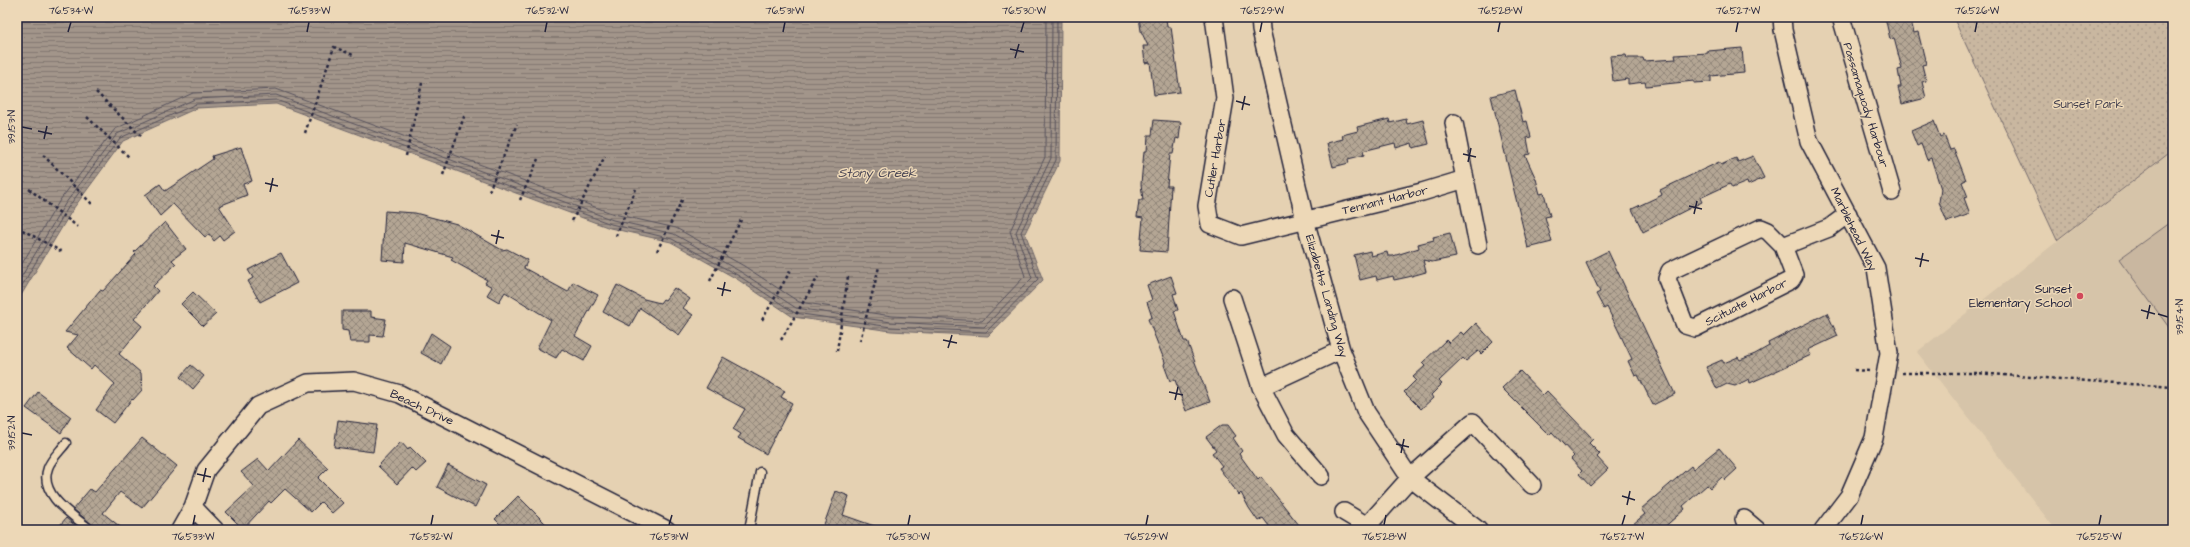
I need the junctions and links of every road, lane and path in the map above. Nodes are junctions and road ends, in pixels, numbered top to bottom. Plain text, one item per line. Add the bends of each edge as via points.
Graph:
1 (1214, 17) edge
2 (1260, 17) edge
3 (1782, 17) edge
4 (1841, 17) edge
5 (353, 55) dead end
6 (422, 83) dead end
7 (96, 92) dead end
8 (465, 114) dead end
9 (88, 117) dead end
10 (1454, 123) dead end
11 (517, 124) dead end
12 (305, 133) dead end
13 (143, 138) dead end
14 (43, 155) dead end
15 (406, 156) dead end
16 (604, 156) dead end
17 (130, 158) dead end
18 (538, 159) dead end
19 (443, 175) dead end
20 (1465, 179) junction
21 (29, 189) dead end
22 (636, 189) dead end
23 (489, 191) dead end
24 (1892, 192) dead end
25 (683, 198) dead end
26 (520, 200) dead end
27 (93, 205) dead end
28 (1848, 214) junction
29 (741, 220) dead end
30 (1305, 220) junction
31 (572, 221) dead end
32 (17, 227) edge
33 (78, 227) dead end
34 (616, 236) dead end
35 (1478, 245) dead end
36 (1783, 246) junction
37 (657, 251) dead end
38 (64, 253) dead end
39 (792, 268) dead end
40 (879, 268) dead end
41 (848, 276) dead end
42 (818, 277) dead end
43 (710, 281) dead end
44 (1232, 298) dead end
45 (762, 320) dead end
46 (781, 340) dead end
47 (860, 341) dead end
48 (1341, 350) junction
49 (837, 351) dead end
50 (1854, 370) dead end
51 (1886, 372) junction
52 (1261, 387) junction
53 (2173, 387) edge
54 (66, 443) dead end
55 (760, 472) dead end
56 (1321, 476) dead end
57 (1410, 478) junction
58 (1532, 485) dead end
59 (193, 507) junction
60 (1344, 512) dead end
61 (1370, 528) edge
62 (92, 530) edge
63 (180, 530) edge
64 (214, 530) edge
65 (667, 530) edge
66 (749, 530) edge
67 (1478, 530) edge
68 (1823, 530) edge

1 - 30 street, Cutler Harbor via 1225,98 1207,206 1210,224 1241,236
2 - 30 street, Elizabeths Landing Way
3 - 28 street, Marblehead Way via 1809,141
4 - 24 street, Passamaquody Harbour
5 - 12 path via 334,47
6 - 15 path
7 - 13 path
8 - 19 path
9 - 17 path
10 - 20 street
11 - 23 path
14 - 27 path
16 - 31 path
18 - 26 path
20 - 30 street, Tennant Harbor
20 - 35 street
21 - 33 path
22 - 34 path
25 - 37 path
28 - 36 street via 1829,228
28 - 51 street, Marblehead Way via 1876,268 1889,353
29 - 43 path
30 - 48 street, Elizabeths Landing Way
32 - 38 path
36 - 36 street, Scituate Harbor via 1794,275 1791,280 1695,328 1685,325 1667,279 1670,271 1761,228 1768,231
39 - 45 path
40 - 47 path
41 - 49 path
42 - 46 path
44 - 52 street
48 - 52 street
48 - 57 street, Elizabeths Landing Way via 1366,412
50 - 51 path
51 - 53 path via 1976,373
51 - 68 street, Marblehead Way via 1874,438 1849,496
52 - 56 street via 1286,435
54 - 62 lane via 48,468 46,481 50,492 63,508
55 - 66 lane
57 - 58 street via 1473,422
57 - 61 street
57 - 67 street, Elizabeths Landing Way
59 - 63 street, Beach Drive
59 - 64 street
59 - 65 street, Beach Drive via 206,470 258,406 308,383 354,381 400,394
60 - 61 street

